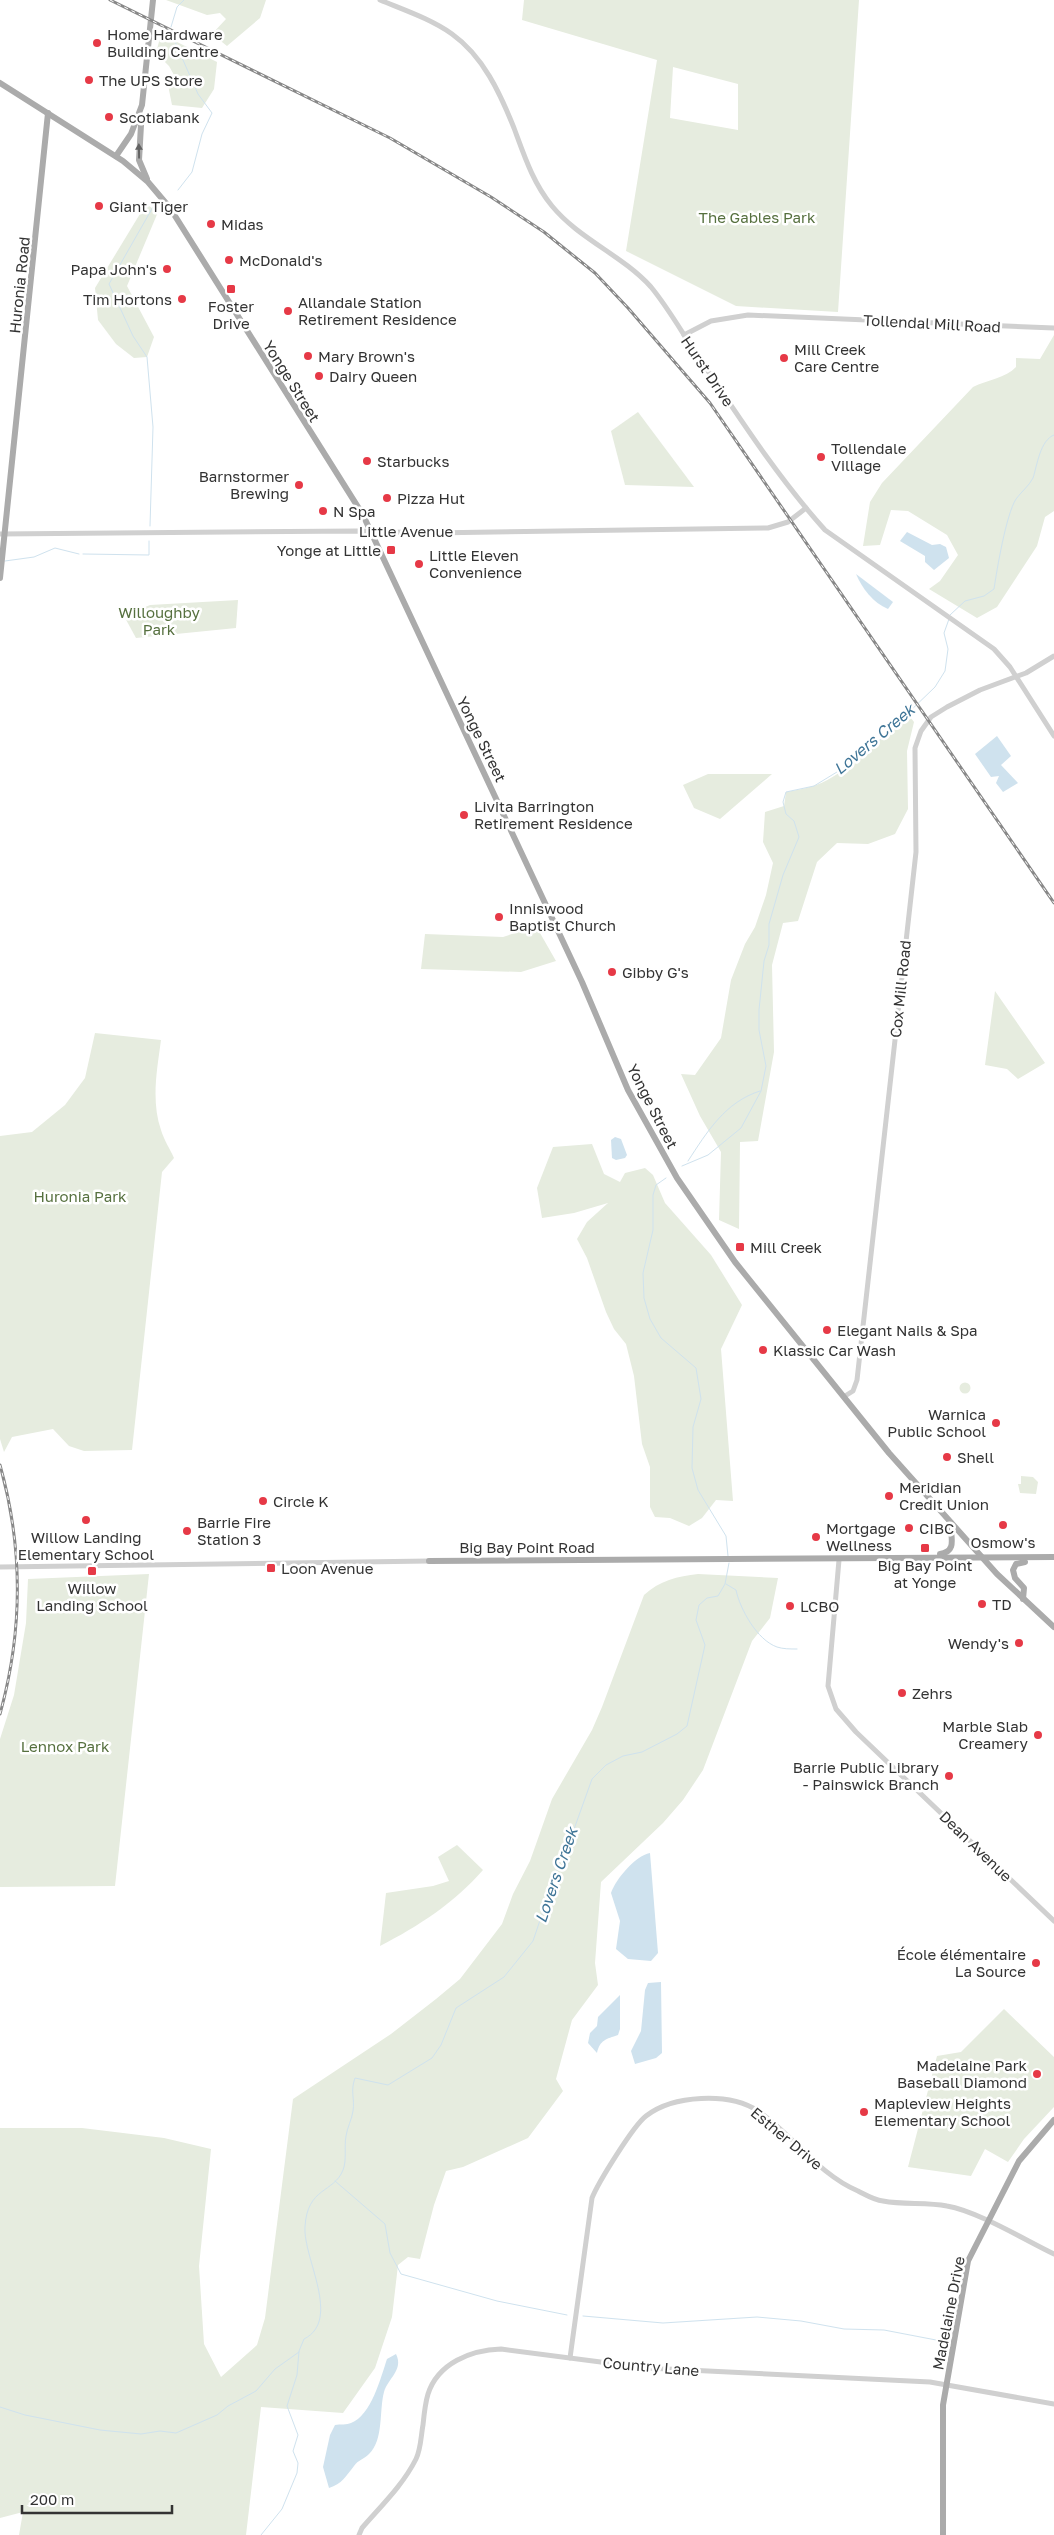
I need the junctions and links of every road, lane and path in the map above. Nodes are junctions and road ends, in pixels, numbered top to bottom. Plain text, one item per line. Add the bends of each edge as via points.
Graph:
1 (153, 0) edge
2 (380, 0) edge
3 (0, 83) edge
4 (48, 113) junction
5 (138, 118) junction
6 (116, 156) junction
7 (148, 182) junction
8 (1054, 328) edge
9 (684, 335) junction
10 (806, 508) junction
11 (370, 532) junction
12 (2, 534) edge
13 (0, 578) edge
14 (1054, 656) edge
15 (1016, 677) junction
16 (1054, 736) edge
17 (845, 1396) junction
18 (951, 1523) junction
19 (926, 1556) junction
20 (1054, 1557) edge
21 (982, 1558) junction
22 (1036, 1558) junction
23 (839, 1560) junction
24 (429, 1561) joint
25 (0, 1567) edge
26 (1023, 1599) junction
27 (1054, 1627) edge
28 (1054, 1921) edge
29 (1054, 2120) edge
30 (988, 2221) junction
31 (1054, 2254) edge
32 (570, 2358) junction
33 (947, 2384) junction
34 (1054, 2404) edge
35 (359, 2535) edge
36 (943, 2535) edge

1 - 5 main road
2 - 9 street, Hurst Drive via 437,25 466,46 499,93 530,170 544,195 568,223 644,280
3 - 4 main road, Yonge Street
4 - 6 main road, Yonge Street
4 - 12 main road, Huronia Road
5 - 6 main road
7 -> 5 main road via 139,160 141,125
6 - 7 main road, Yonge Street
7 - 11 main road, Yonge Street via 170,208 349,493
8 - 9 street, Tollendal Mill Road via 748,315 705,323
9 - 10 street, Hurst Drive
10 - 11 street, Little Avenue via 788,522 768,528
10 - 15 street, Hurst Drive via 825,530 999,654
11 - 12 street, Little Avenue
11 - 17 main road, Yonge Street via 582,982 638,1110 677,1178 726,1251
12 - 13 main road, Huronia Road
14 - 15 street, Cox Mill Road
15 - 16 street, Hurst Drive
15 - 17 street, Cox Mill Road via 980,690 932,717 921,731 915,748 916,852 857,1380 852,1391
17 - 18 main road, Yonge Street via 889,1453
18 - 19 main road via 953,1537 948,1551
18 - 21 main road, Yonge Street
19 - 21 main road, Big Bay Point Road
19 - 23 main road, Big Bay Point Road
20 - 22 main road, Big Bay Point Road
21 - 22 main road, Big Bay Point Road
21 - 26 main road, Yonge Street
22 - 26 main road via 1018,1563 1014,1568 1015,1578 1024,1588
23 - 24 main road, Big Bay Point Road
23 - 28 street, Dean Avenue via 828,1672 829,1693 836,1709 850,1727
24 - 25 street, Big Bay Point Road
26 - 27 main road, Yonge Street
29 - 30 main road, Madelaine Drive via 1019,2161
30 - 31 street, Esther Drive
30 - 32 street, Esther Drive via 948,2206 882,2201 846,2186 758,2111 742,2103 717,2099 675,2103 645,2117 598,2183 592,2198
30 - 33 main road, Madelaine Drive via 968,2263
32 - 33 street, Country Lane via 647,2368
32 - 35 street, Country Lane via 501,2349 483,2350 465,2355 442,2371 428,2394 417,2456 404,2479
33 - 34 street, Country Lane
33 - 36 main road, Madelaine Drive via 943,2406

